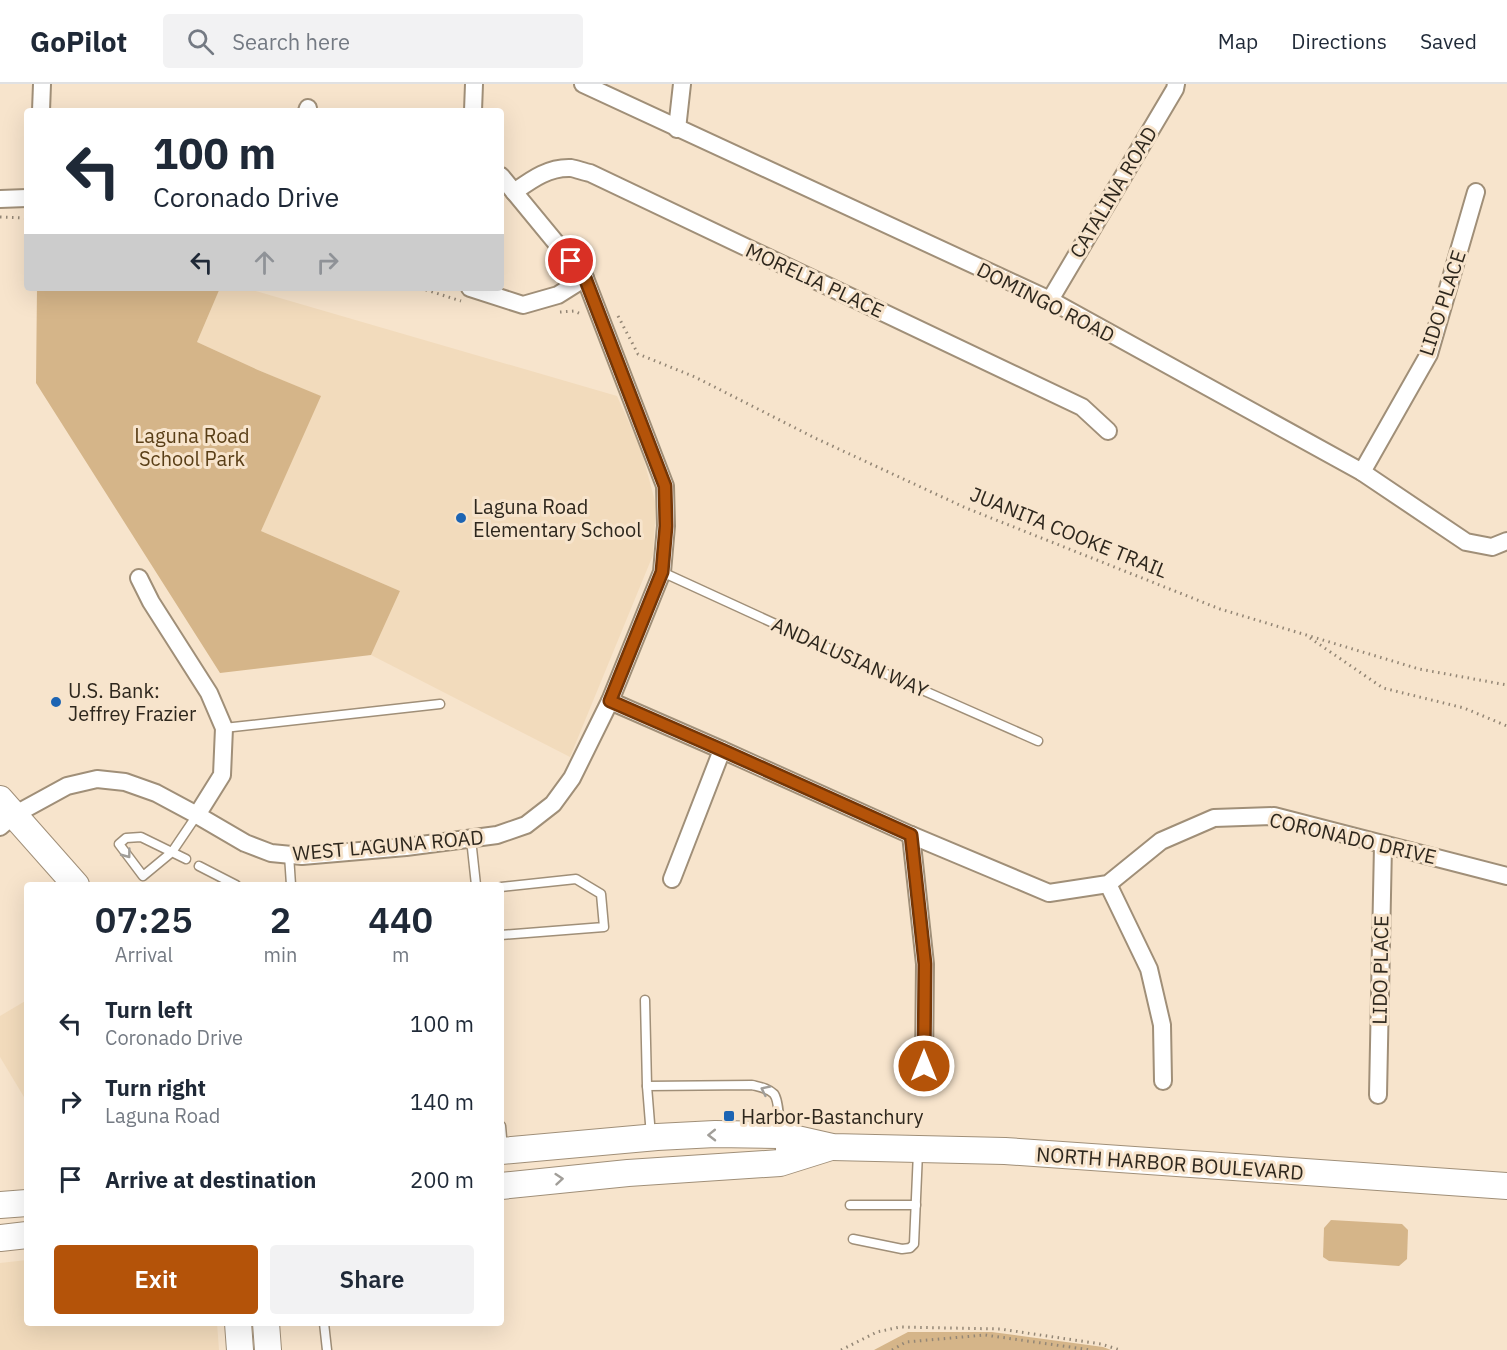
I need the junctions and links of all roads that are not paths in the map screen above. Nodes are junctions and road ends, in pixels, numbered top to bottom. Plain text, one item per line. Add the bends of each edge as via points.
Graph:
1 (42, 84) edge
2 (474, 84) edge
3 (583, 84) edge
4 (682, 84) edge
5 (1176, 84) edge
6 (41, 108) edge
7 (473, 108) edge
8 (677, 129) junction
9 (504, 180) edge
10 (514, 192) junction
11 (1476, 192) dead end
12 (24, 198) edge
13 (0, 199) edge
14 (585, 278) junction
15 (479, 291) edge
16 (1050, 300) junction
17 (1108, 431) dead end
18 (1362, 472) junction
19 (1499, 544) edge
20 (662, 572) junction
21 (139, 578) dead end
22 (610, 701) junction
23 (440, 705) dead end
24 (224, 728) junction
25 (1038, 741) dead end
26 (722, 750) junction
27 (5, 814) edge
28 (198, 815) junction
29 (911, 835) junction
30 (471, 839) junction
31 (1383, 845) junction
32 (172, 852) junction
33 (289, 855) junction
34 (186, 859) dead end
35 (199, 866) dead end
36 (1507, 876) edge
37 (672, 879) dead end
38 (73, 882) edge
39 (230, 882) edge
40 (291, 882) edge
41 (476, 882) edge
42 (1108, 884) junction
43 (504, 887) edge
44 (504, 935) edge
45 (645, 1000) dead end
46 (924, 1066) dead end
47 (1163, 1081) dead end
48 (647, 1086) junction
49 (1378, 1095) dead end
50 (779, 1135) junction
51 (651, 1137) junction
52 (504, 1143) edge
53 (832, 1147) junction
54 (918, 1149) junction
55 (780, 1163) junction
56 (504, 1186) edge
57 (1507, 1186) edge
58 (24, 1203) edge
59 (0, 1205) edge
60 (850, 1205) dead end
61 (916, 1206) junction
62 (24, 1235) edge
63 (0, 1238) edge
64 (853, 1239) dead end
65 (238, 1326) edge
66 (266, 1326) edge
67 (324, 1326) edge
68 (240, 1350) edge
69 (268, 1350) edge
70 (327, 1350) edge

1 - 6 street
2 - 7 street
3 - 8 street, DOMINGO ROAD
4 - 8 street
5 - 16 street, CATALINA ROAD
8 - 16 street, DOMINGO ROAD
9 - 10 street, WEST LAGUNA ROAD
10 - 14 street, WEST LAGUNA ROAD
10 - 17 street, MORELIA PLACE via 553,169 590,173 1082,407
11 - 18 street, LIDO PLACE via 1429,354
12 - 13 street
14 - 15 street via 558,295 523,305
14 - 20 street, WEST LAGUNA ROAD via 665,486
16 - 18 street, DOMINGO ROAD
18 - 19 street, DOMINGO ROAD via 1466,542
20 - 22 street, WEST LAGUNA ROAD
20 - 25 lane, ANDALUSIAN WAY
21 - 24 street via 209,693
22 - 26 street
22 - 30 street, WEST LAGUNA ROAD via 572,778 553,804 526,825
23 - 24 lane
24 - 28 street via 222,775
26 - 29 street
26 - 37 street
27 - 28 street, WEST LAGUNA ROAD via 67,786 97,779 125,782 156,792
27 - 38 main road
28 - 32 lane
28 - 33 street, WEST LAGUNA ROAD via 245,843 271,854
29 - 42 street via 1049,893
29 - 46 street via 925,964
30 - 33 street, WEST LAGUNA ROAD via 406,848
30 - 41 lane
31 - 36 street, CORONADO DRIVE
31 - 42 street, CORONADO DRIVE via 1275,816 1215,818 1161,841
31 - 49 street, LIDO PLACE
32 -> 32 lane via 141,837 126,838 119,844 144,876
32 - 34 lane
33 - 40 lane
35 - 39 lane
42 - 47 street via 1149,969 1162,1024
43 - 44 lane via 576,879 601,894 604,927
45 - 48 lane
50 -> 48 lane via 777,1100 768,1089 752,1085
48 - 51 lane
50 -> 51 main road, NORTH HARBOR BOULEVARD
50 - 53 main road, NORTH HARBOR BOULEVARD
50 - 55 lane
51 - 52 main road, NORTH HARBOR BOULEVARD
53 - 54 main road, NORTH HARBOR BOULEVARD
53 - 55 main road, NORTH HARBOR BOULEVARD
54 - 57 main road, NORTH HARBOR BOULEVARD via 1005,1151
54 - 61 lane
56 -> 55 main road, NORTH HARBOR BOULEVARD
58 - 59 main road
60 - 61 lane
61 - 64 lane via 914,1244 910,1248
62 - 63 main road
65 - 68 main road
66 - 69 main road
67 - 70 lane

